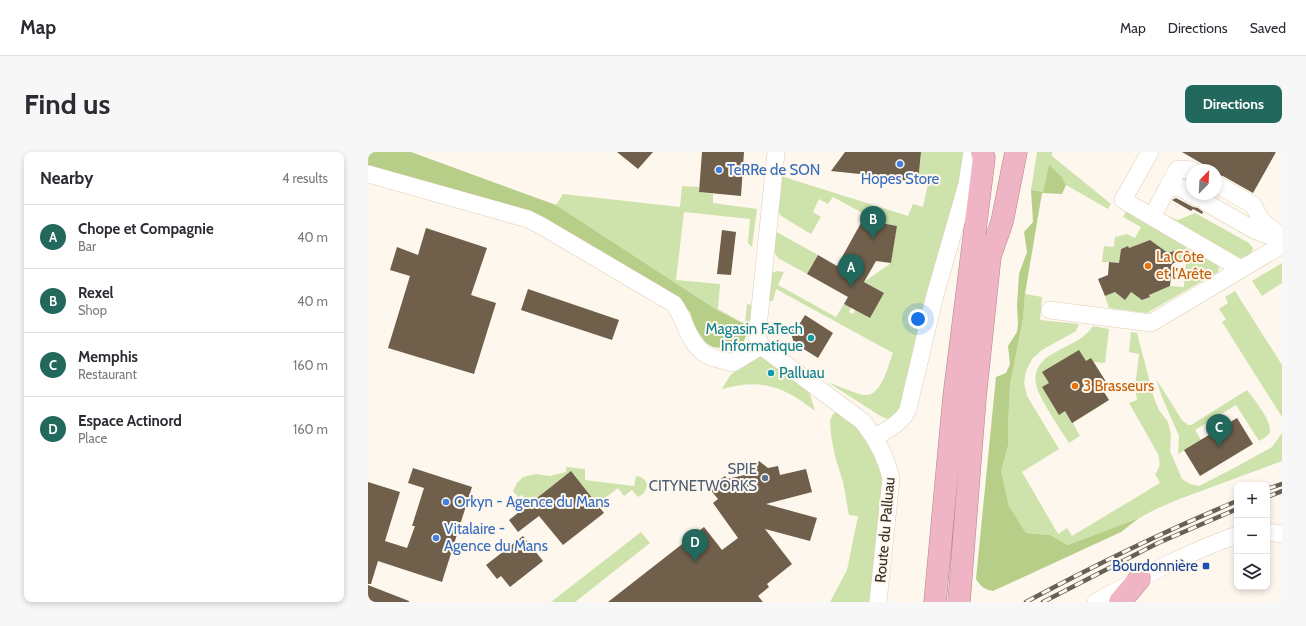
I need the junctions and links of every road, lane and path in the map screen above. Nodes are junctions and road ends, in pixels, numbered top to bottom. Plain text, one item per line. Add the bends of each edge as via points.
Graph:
1 (776, 152) edge
2 (972, 152) edge
3 (982, 152) edge
4 (1016, 152) edge
5 (1150, 152) edge
6 (1186, 170) edge
7 (368, 174) edge
8 (1168, 187) junction
9 (1222, 187) edge
10 (1152, 217) junction
11 (1282, 239) edge
12 (1282, 245) edge
13 (1241, 269) junction
14 (1050, 310) dead end
15 (761, 346) junction
16 (875, 437) junction
17 (1270, 532) edge
18 (1282, 534) edge
19 (1234, 536) edge
20 (1140, 578) junction
21 (935, 596) edge
22 (878, 602) edge
23 (959, 602) edge
24 (1096, 602) edge
25 (1120, 602) edge

1 - 15 street via 757,337
2 - 16 street via 967,184 935,295 906,416
3 - 21 highway via 984,158 954,397
4 - 23 highway via 1002,222 990,256 975,398
5 - 10 street via 1123,200
6 - 8 street via 1178,169
7 - 15 street via 528,219 540,225 674,304 680,312 691,340 700,350 711,356 733,363
8 - 10 street
8 - 11 street via 1180,188 1254,230
9 - 11 street via 1253,205 1261,220
10 - 13 street
12 - 13 street
13 - 14 street via 1151,323
15 - 16 street, Route du Palluau via 828,401 862,421
16 - 22 street, Route du Palluau via 891,479
17 - 18 street
19 - 20 street via 1199,549
20 - 24 street
20 - 25 highway

